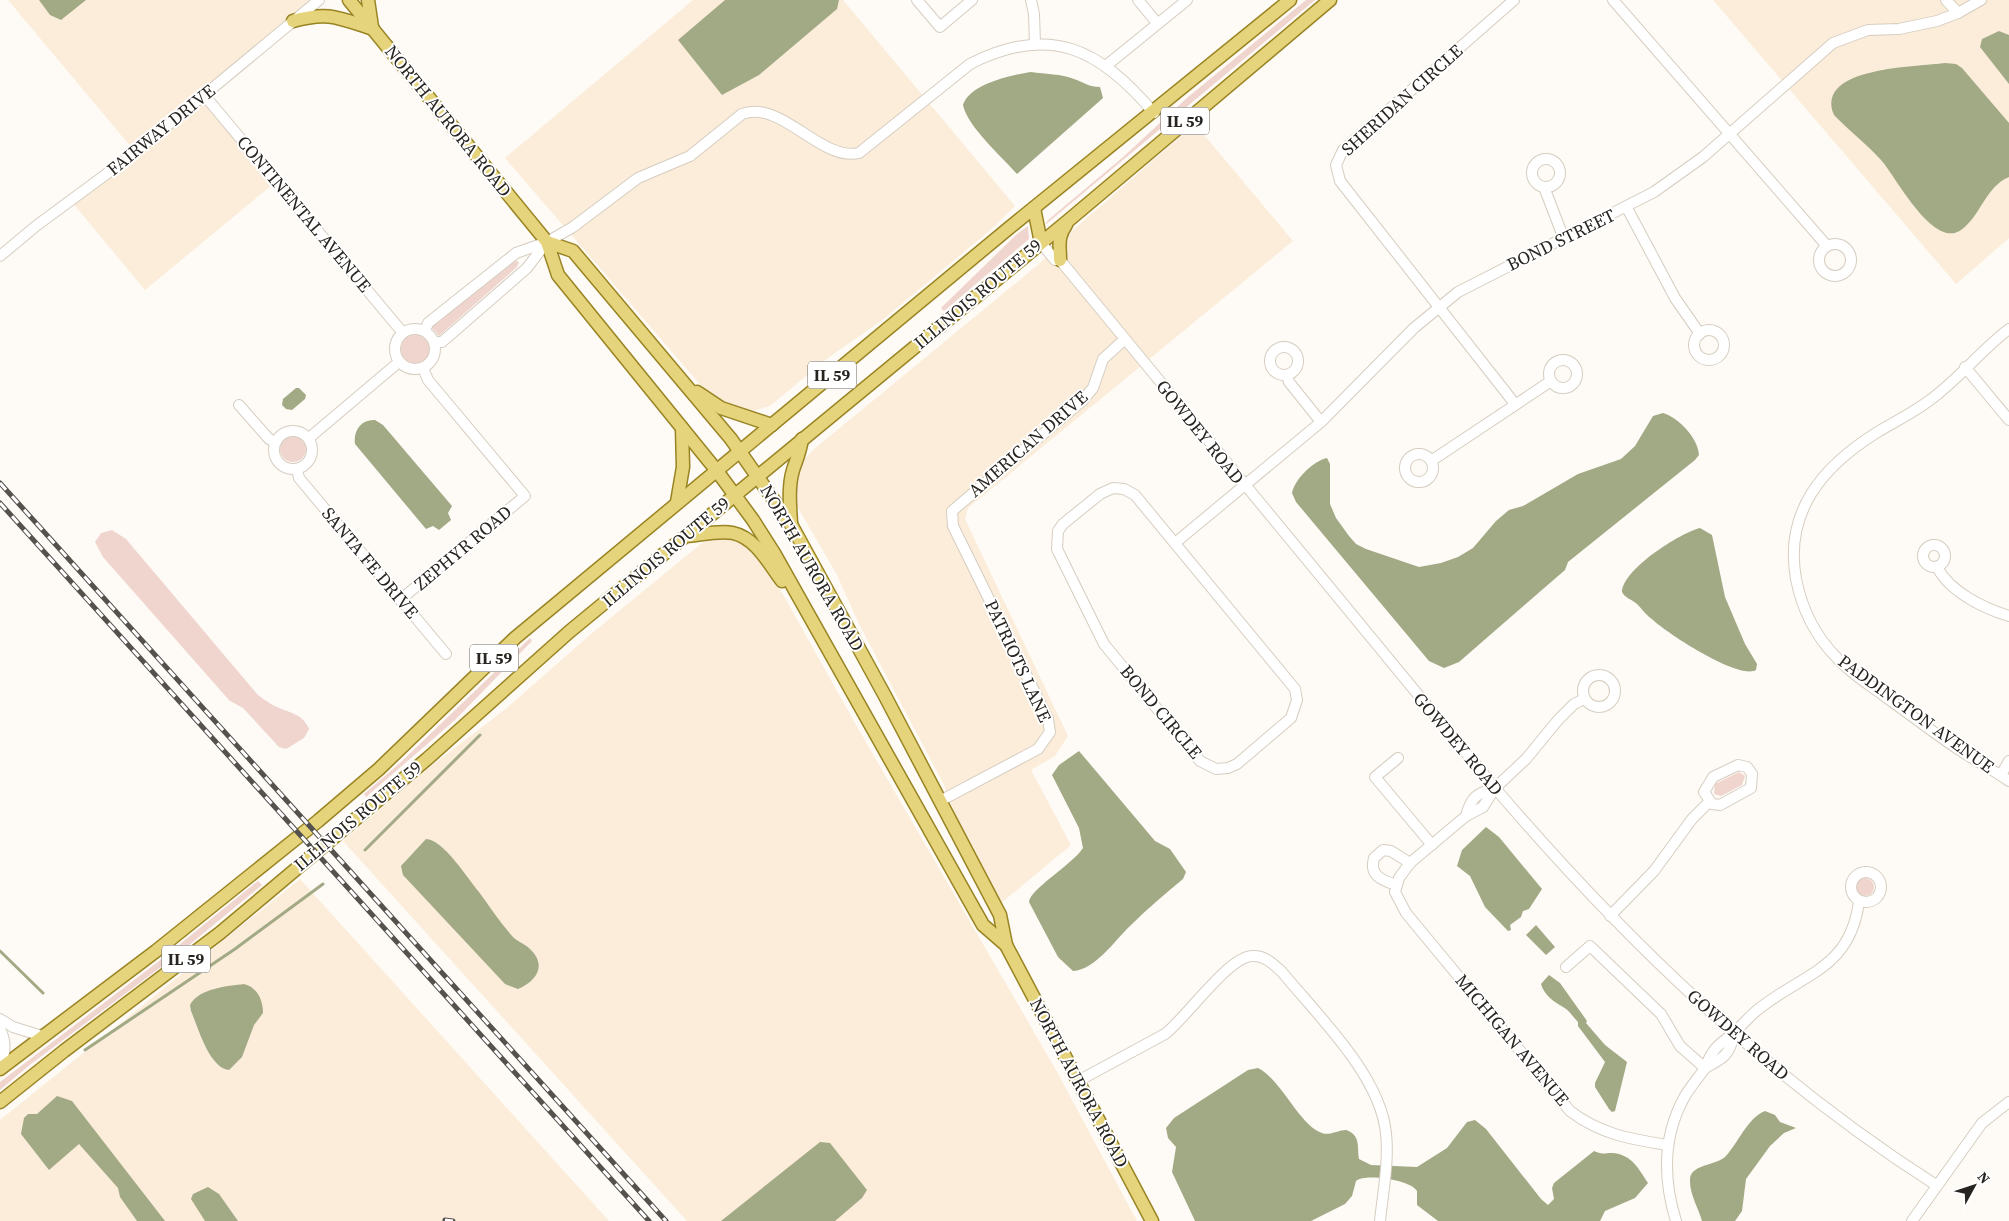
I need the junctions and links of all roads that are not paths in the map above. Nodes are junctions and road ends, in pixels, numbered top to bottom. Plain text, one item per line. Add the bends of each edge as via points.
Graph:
1 (319, 0) edge
2 (349, 0) edge
3 (368, 0) edge
4 (917, 0) edge
5 (972, 0) edge
6 (1032, 0) edge
7 (1138, 0) edge
8 (1187, 0) edge
9 (1290, 0) edge
10 (1330, 0) edge
11 (1514, 0) edge
12 (1613, 0) edge
13 (1946, 0) edge
14 (1981, 0) edge
15 (1958, 13) junction
16 (293, 22) junction
17 (1157, 24) junction
18 (373, 29) junction
19 (1035, 44) junction
20 (1107, 65) junction
21 (205, 96) junction
22 (1154, 113) junction
23 (1730, 134) junction
24 (1544, 187) dead end
25 (1034, 208) junction
26 (1627, 208) junction
27 (1069, 220) junction
28 (1564, 239) junction
29 (547, 242) junction
30 (1041, 243) junction
31 (1827, 246) dead end
32 (0, 256) edge
33 (1060, 260) junction
34 (1439, 306) junction
35 (2009, 329) edge
36 (425, 331) junction
37 (402, 333) junction
38 (1700, 334) dead end
39 (1125, 339) junction
40 (434, 342) junction
41 (399, 362) junction
42 (1965, 367) junction
43 (423, 368) junction
44 (1287, 375) dead end
45 (1551, 381) dead end
46 (686, 385) junction
47 (1515, 404) junction
48 (238, 405) dead end
49 (2009, 420) edge
50 (1321, 422) junction
51 (772, 425) junction
52 (682, 428) junction
53 (309, 438) junction
54 (802, 439) junction
55 (276, 442) junction
56 (741, 452) junction
57 (1431, 461) dead end
58 (297, 470) junction
59 (716, 471) junction
60 (758, 476) junction
61 (1244, 486) junction
62 (735, 495) junction
63 (677, 502) junction
64 (792, 526) junction
65 (953, 526) joint
66 (686, 536) junction
67 (1175, 543) junction
68 (1937, 566) dead end
69 (400, 600) junction
70 (2009, 616) edge
71 (810, 618) junction
72 (446, 654) dead end
73 (1584, 699) dead end
74 (1398, 758) dead end
75 (2009, 761) edge
76 (2005, 778) edge
77 (1495, 788) junction
78 (940, 801) junction
79 (1709, 802) junction
80 (1432, 846) junction
81 (1410, 864) junction
82 (1396, 885) junction
83 (1859, 901) dead end
84 (1610, 916) junction
85 (1006, 945) junction
86 (1566, 967) dead end
87 (0, 1019) edge
88 (0, 1029) edge
89 (1734, 1033) junction
90 (42, 1036) junction
91 (0, 1067) edge
92 (1704, 1068) junction
93 (1078, 1081) junction
94 (0, 1102) edge
95 (2009, 1102) edge
96 (1668, 1145) junction
97 (1936, 1185) junction
98 (1152, 1221) edge
99 (1380, 1221) edge
100 (1676, 1221) edge
101 (1912, 1221) edge

1 - 16 street, FAIRWAY DRIVE
2 - 18 main road, NORTH AURORA ROAD
3 - 18 main road
4 - 5 street via 940,27
6 - 19 street
7 - 17 street
8 - 17 street
9 - 22 main road, ILLINOIS ROUTE 59 / IL 59
10 - 27 main road, ILLINOIS ROUTE 59 / IL 59
11 - 34 street, SHERIDAN CIRCLE via 1343,150 1336,165 1340,181
12 - 23 street
13 - 15 street
14 - 15 street, BOND STREET
15 - 23 street, BOND STREET via 1919,26 1868,30 1833,43
16 - 18 main road via 315,15 329,15
16 - 21 street, FAIRWAY DRIVE
17 - 20 street
18 - 29 main road, NORTH AURORA ROAD
19 - 20 street via 1067,48
19 - 29 street via 998,52 970,64 860,153 844,154 766,113 750,111 742,114 690,156 626,186 574,227
20 - 22 street
21 - 32 street, FAIRWAY DRIVE
21 - 37 street, CONTINENTAL AVENUE
22 - 25 main road, ILLINOIS ROUTE 59 / IL 59
23 - 26 street, BOND STREET via 1680,175
23 - 31 street
24 - 28 street
25 - 30 main road
25 - 51 main road, ILLINOIS ROUTE 59 / IL 59
26 - 28 street, BOND STREET
26 - 38 street via 1676,298
27 - 30 main road, ILLINOIS ROUTE 59 / IL 59
27 - 33 main road via 1060,232
28 - 34 street, BOND STREET via 1479,280
29 - 36 street via 516,253 428,323
29 - 40 street via 527,268 442,342
29 - 46 main road, NORTH AURORA ROAD via 573,250
29 - 52 main road, NORTH AURORA ROAD via 558,275
30 - 33 street, GOWDEY ROAD via 1055,260
30 - 54 main road, ILLINOIS ROUTE 59 / IL 59
33 - 39 street, GOWDEY ROAD
34 - 47 street, SHERIDAN CIRCLE
34 - 50 street, BOND STREET
35 - 42 street, PADDINGTON AVENUE
36 - 37 street via 413,329
36 - 40 street
37 - 41 street via 394,348
39 - 61 street, GOWDEY ROAD
39 - 65 street, AMERICAN DRIVE via 1103,359 1093,388 1082,401 952,511
40 - 43 street via 435,354
41 - 43 street via 410,369
41 - 53 street
42 - 49 street
42 - 76 street, PADDINGTON AVENUE via 1936,396 1864,441 1822,477 1808,496 1798,523 1795,570 1807,615 1836,658 1941,737
43 - 69 street, ZEPHYR ROAD via 428,380 525,496
44 - 50 street
45 - 47 street
46 - 51 main road via 721,408
46 - 56 main road, NORTH AURORA ROAD
47 - 57 street
48 - 55 street via 269,439
50 - 61 street, BOND STREET
51 - 56 main road, ILLINOIS ROUTE 59 / IL 59
52 - 59 main road, NORTH AURORA ROAD
52 - 63 main road via 683,467
53 - 55 street via 292,431
53 - 58 street via 312,457
54 - 60 main road, ILLINOIS ROUTE 59 / IL 59
54 - 64 main road via 800,457 793,468 791,480
55 - 58 street via 274,454 280,464
56 - 59 main road, ILLINOIS ROUTE 59 / IL 59
56 - 60 main road, NORTH AURORA ROAD
58 - 69 street, SANTA FE DRIVE via 299,478
59 - 62 main road, NORTH AURORA ROAD
59 - 63 main road, ILLINOIS ROUTE 59 / IL 59
60 - 62 main road, ILLINOIS ROUTE 59 / IL 59
60 - 64 main road, NORTH AURORA ROAD
61 - 67 street, BOND STREET
61 - 77 street, GOWDEY ROAD
62 - 66 main road, ILLINOIS ROUTE 59 / IL 59
62 - 71 main road, NORTH AURORA ROAD via 770,547
63 - 90 main road, ILLINOIS ROUTE 59 / IL 59 via 515,638 352,794 156,951
64 - 78 main road, NORTH AURORA ROAD
65 - 78 street, PATRIOTS LANE via 1048,719 1050,732 1038,748
66 - 71 main road via 724,532 745,538 757,548
66 - 94 main road, ILLINOIS ROUTE 59 / IL 59 via 220,933
67 - 67 street, BOND CIRCLE via 1291,682 1297,694 1296,710 1288,722 1228,768 1214,768 1200,761 1104,644 1062,559 1056,539 1063,524 1100,494 1113,488 1135,494
68 - 70 street via 1946,581 1964,595
69 - 72 street, SANTA FE DRIVE
71 - 85 main road, NORTH AURORA ROAD via 983,925
73 - 77 street via 1563,714 1526,759
74 - 80 street via 1375,777
75 - 76 street
77 - 80 street via 1478,793 1466,816
77 - 84 street, GOWDEY ROAD via 1546,849
78 - 85 main road, NORTH AURORA ROAD via 1000,915
79 - 79 street via 1720,804 1748,791 1753,781 1750,771 1738,765 1713,777 1704,792
79 - 84 street via 1692,819 1654,871
80 - 81 street
81 - 82 street
81 - 82 street via 1391,851 1383,850 1374,858 1376,876
82 - 96 street, MICHIGAN AVENUE via 1397,899 1406,913 1570,1110 1602,1131 1629,1140
83 - 89 street via 1856,922 1830,961 1814,975 1765,1003
84 - 89 street, GOWDEY ROAD
85 - 93 main road, NORTH AURORA ROAD
86 - 92 street via 1590,946 1661,1014 1680,1046
87 - 90 street via 13,1027
88 - 91 street via 4,1044 4,1059
89 - 92 street via 1709,1056
89 - 97 street, GOWDEY ROAD via 1835,1115
90 - 91 main road, ILLINOIS ROUTE 59 / IL 59
92 - 96 street via 1678,1109
93 - 98 main road, NORTH AURORA ROAD
93 - 99 street via 1165,1034 1233,964 1247,956 1268,959 1364,1073 1384,1118 1387,1153
95 - 97 street via 1982,1122
96 - 100 street via 1667,1173
97 - 101 street

